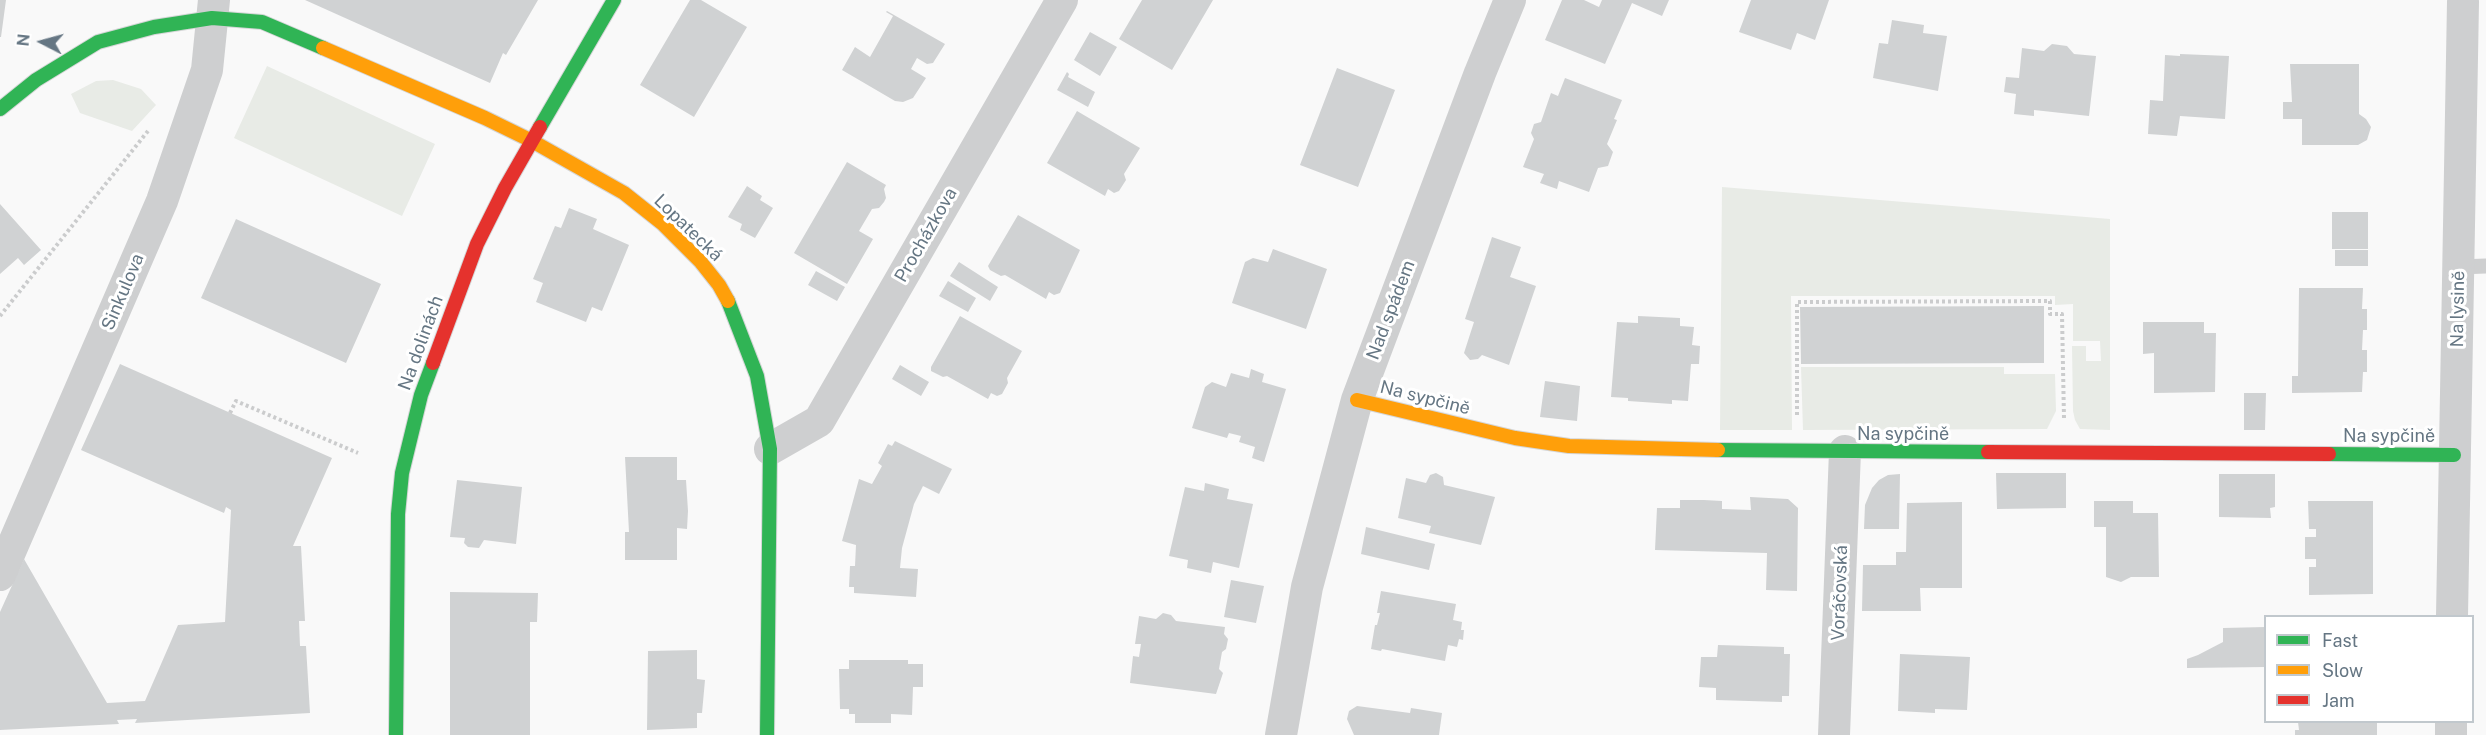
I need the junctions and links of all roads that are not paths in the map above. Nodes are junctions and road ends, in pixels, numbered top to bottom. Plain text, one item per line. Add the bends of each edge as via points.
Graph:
1 (614, 0) edge
2 (1062, 0) edge
3 (1510, 0) edge
4 (2467, 4) edge
5 (213, 9) edge
6 (0, 110) edge
7 (532, 141) junction
8 (2473, 267) edge
9 (1357, 400) junction
10 (770, 449) junction
11 (1845, 451) junction
12 (2454, 455) junction
13 (0, 575) edge
14 (2452, 615) edge
15 (396, 735) edge
16 (767, 735) edge
17 (1281, 735) edge
18 (1834, 735) edge

1 - 7 street, Na dolinách
2 - 10 street, Procházkova via 819,421
3 - 9 street, Nad spádem
4 - 8 street, Na lysině
5 - 6 street, Lopatecká via 98,42 36,80
5 - 7 street, Lopatecká via 262,22
5 - 13 street, Sinkulova via 207,70 162,201
7 - 10 street, Lopatecká via 624,194 678,239 719,285 734,313 757,376
7 - 15 street, Na dolinách via 477,244 421,395 402,473 398,514
8 - 12 street, Na lysině
9 - 11 street, Na sypčině via 1436,421 1569,446
9 - 17 street, Nad spádem via 1307,587
10 - 16 street, Lopatecká
11 - 12 street, Na sypčině
11 - 18 street, Voráčovská
12 - 14 street, Na lysině

